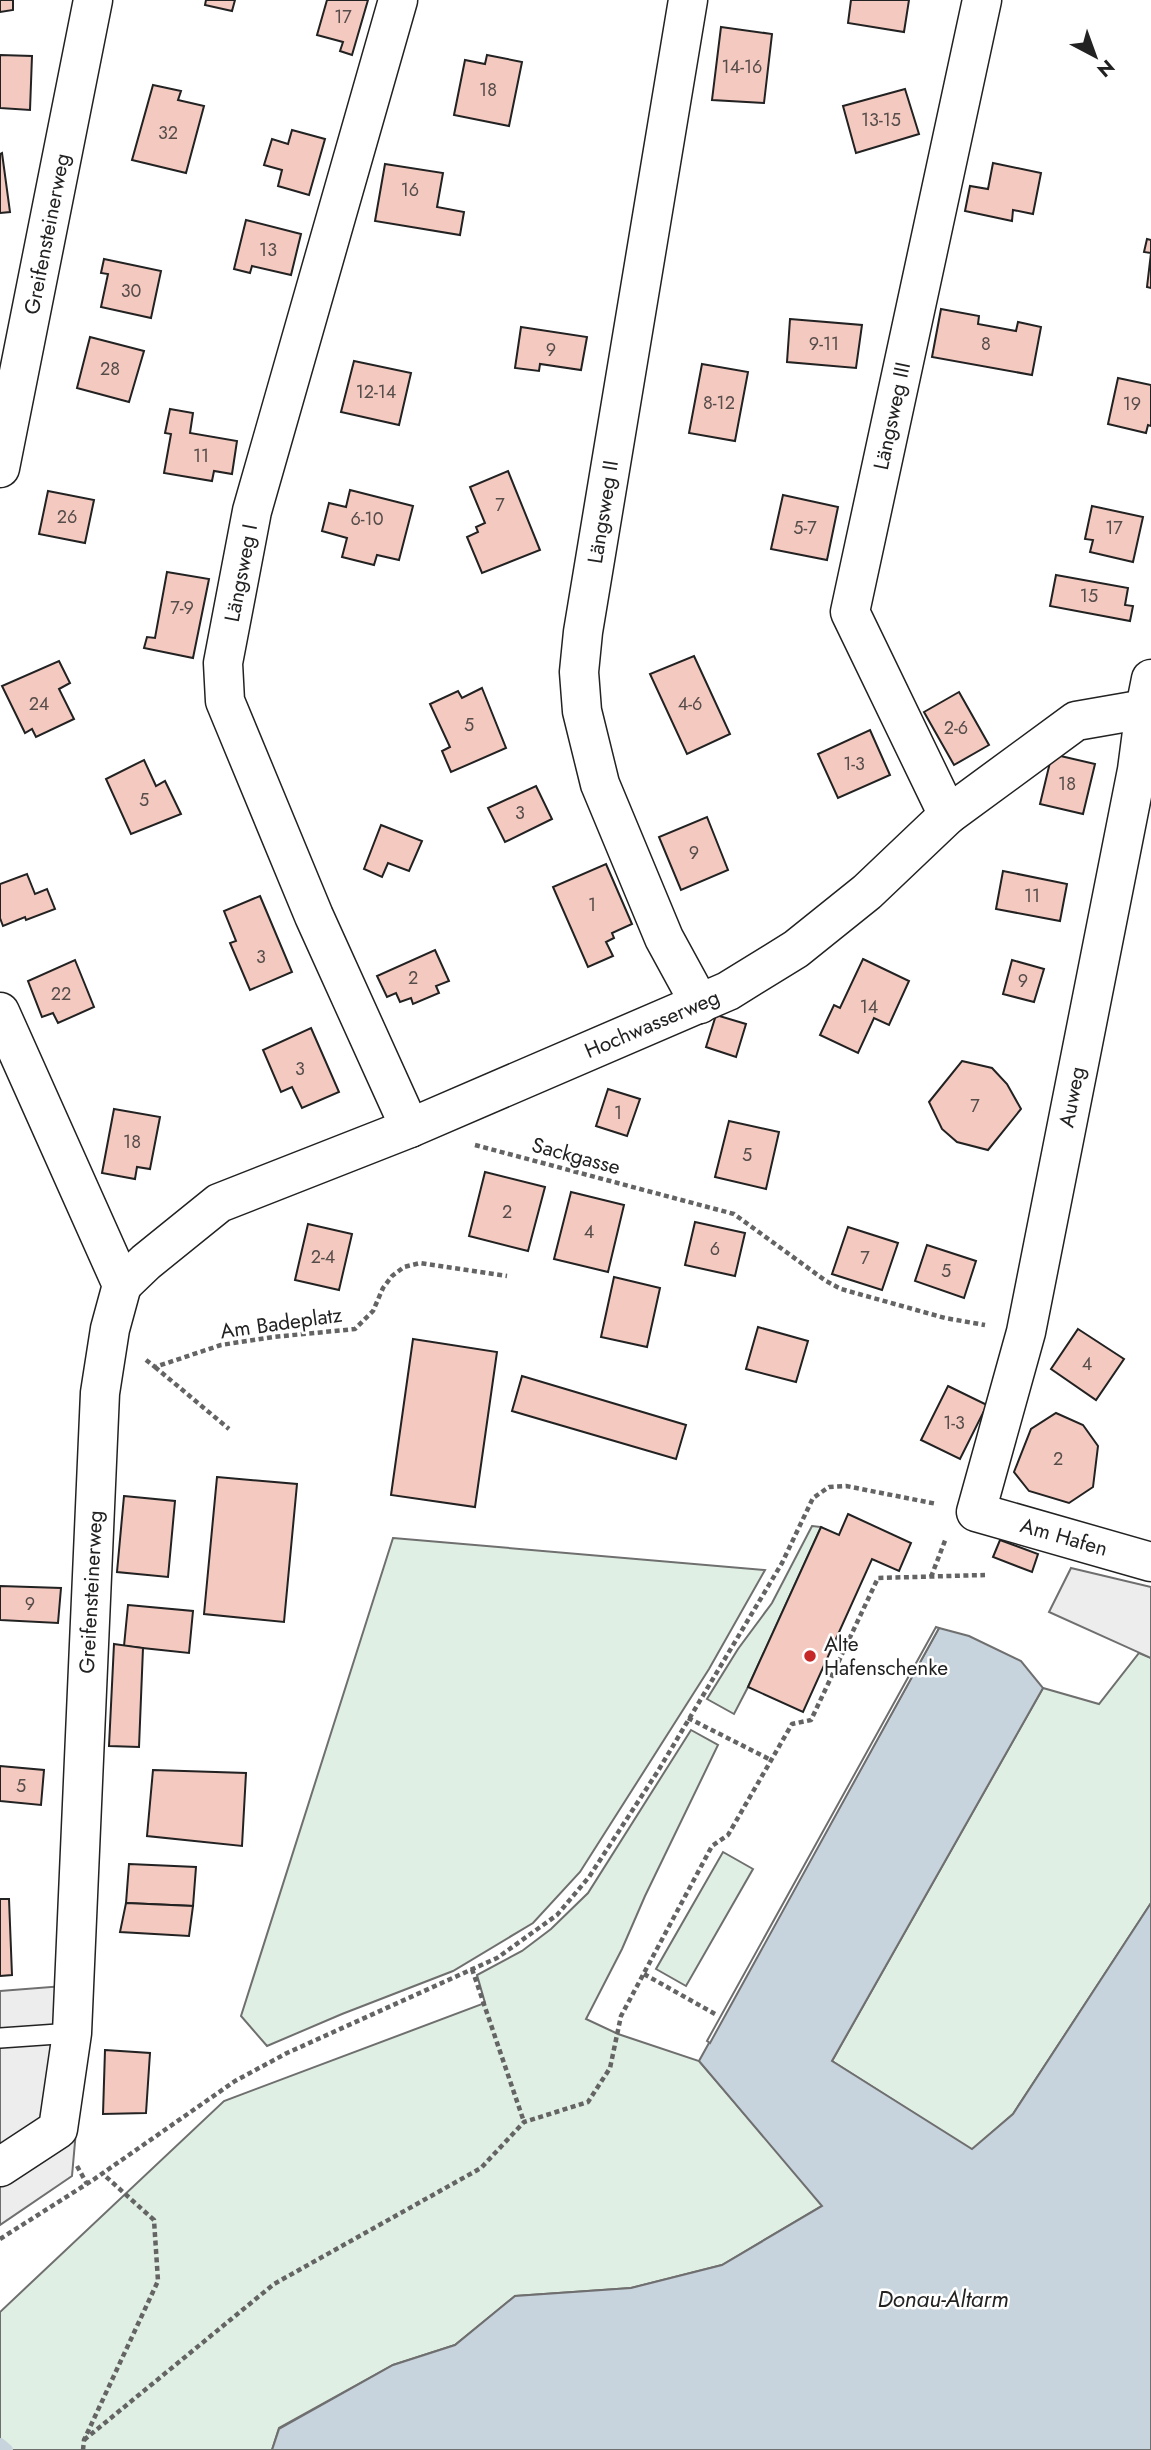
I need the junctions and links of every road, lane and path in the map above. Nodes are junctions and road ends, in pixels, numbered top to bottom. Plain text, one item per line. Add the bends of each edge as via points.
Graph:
1 (93, 0) edge
2 (398, 0) edge
3 (688, 0) edge
4 (982, 0) edge
5 (0, 468) edge
6 (1148, 694) edge
7 (948, 815) junction
8 (700, 1004) junction
9 (0, 1012) edge
10 (410, 1128) junction
11 (507, 1276) dead end
12 (122, 1285) junction
13 (110, 1329) junction
14 (1026, 1332) junction
15 (155, 1367) junction
16 (229, 1429) dead end
17 (976, 1512) junction
18 (1151, 1562) edge
19 (985, 1575) dead end
20 (688, 1718) junction
21 (771, 1760) junction
22 (472, 1969) junction
23 (644, 1974) junction
24 (715, 2014) dead end
25 (72, 2033) junction
26 (0, 2038) edge
27 (524, 2122) junction
28 (0, 2166) edge
29 (103, 2174) junction
30 (0, 2239) edge
31 (83, 2440) junction
32 (83, 2450) edge

1 - 5 street, Greifensteinerweg
2 - 10 street, Längsweg I via 252,511 223,663 225,701 313,916
3 - 8 street, Längsweg II via 579,672 582,711 600,784 664,939
4 - 7 street, Längsweg III via 850,612
6 - 7 street, Hochwasserweg via 1076,721
6 - 14 street, Auweg
7 - 8 street, Hochwasserweg via 796,949
8 - 10 street, Hochwasserweg
9 - 12 street
10 - 12 street, Hochwasserweg via 219,1203
10 - 14 path, Sackgasse via 734,1214 841,1289 945,1318
11 - 15 path, Am Badeplatz via 420,1263 404,1267 355,1329 221,1345
12 - 13 street, Greifensteinerweg
13 - 15 path
13 - 25 street, Greifensteinerweg via 100,1394
14 - 17 street, Auweg
15 - 16 path
17 - 18 street, Am Hafen
17 - 20 path via 846,1486 828,1487 813,1498 782,1563
19 - 21 path via 878,1578 811,1720 792,1724
20 - 21 path
20 - 22 path via 590,1877 556,1915 497,1958
21 - 23 path via 728,1835 712,1846
22 - 27 path
22 - 29 path via 235,2081
23 - 24 path
23 - 27 path via 621,2016 610,2068 588,2102
25 - 26 lane
25 - 28 street, Greifensteinerweg via 58,2129
27 - 31 path via 481,2168 274,2284
29 - 30 path
29 - 31 path via 154,2220 158,2281
31 - 32 path

